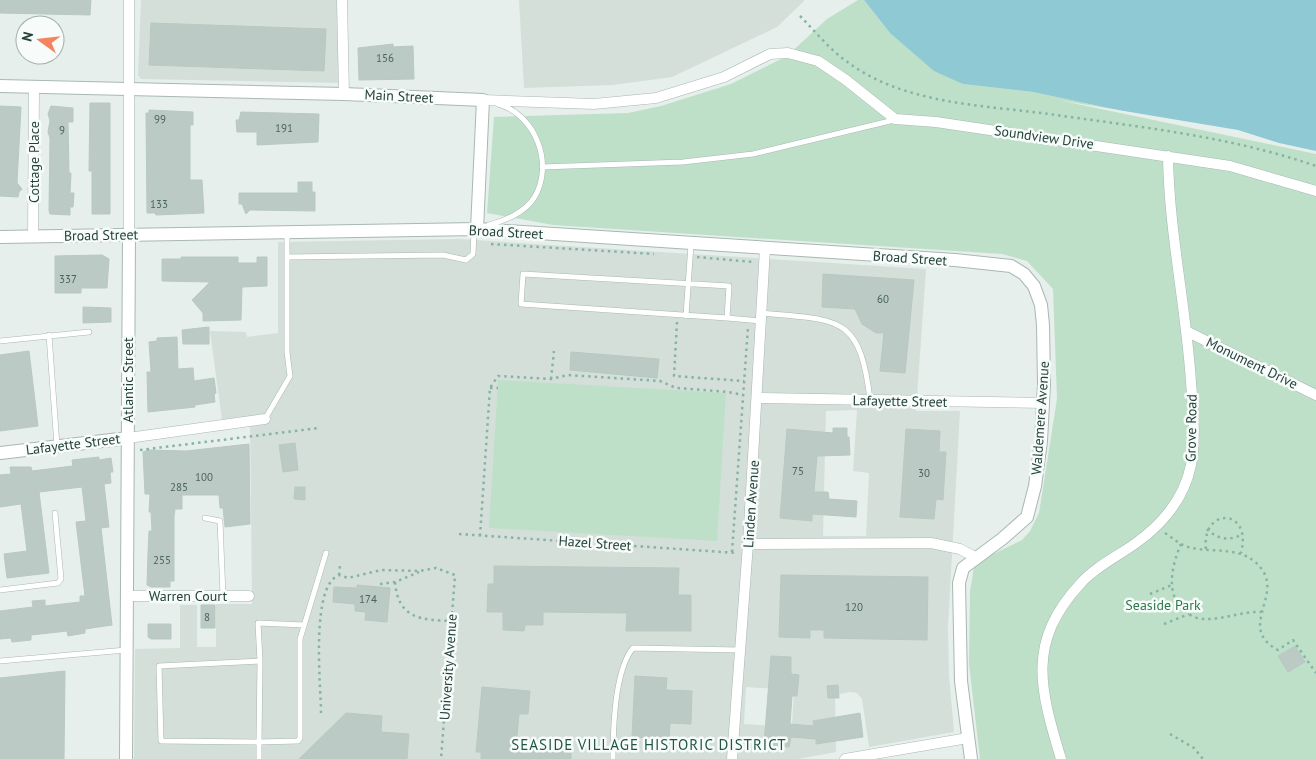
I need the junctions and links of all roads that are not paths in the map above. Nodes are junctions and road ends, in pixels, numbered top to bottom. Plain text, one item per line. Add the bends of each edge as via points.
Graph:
1 (128, 0) edge
2 (342, 0) edge
3 (0, 86) edge
4 (34, 87) junction
5 (128, 88) junction
6 (344, 94) junction
7 (483, 100) junction
8 (895, 120) junction
9 (1168, 156) junction
10 (542, 167) junction
11 (1316, 191) edge
12 (475, 229) junction
13 (287, 232) junction
14 (129, 235) junction
15 (0, 236) edge
16 (33, 236) junction
17 (691, 244) junction
18 (765, 248) junction
19 (287, 257) junction
20 (1011, 266) joint
21 (688, 284) junction
22 (686, 316) junction
23 (761, 317) junction
24 (727, 318) junction
25 (88, 332) dead end
26 (1188, 332) junction
27 (49, 335) junction
28 (0, 341) edge
29 (757, 395) junction
30 (1316, 395) edge
31 (870, 400) junction
32 (1043, 403) junction
33 (265, 419) joint
34 (128, 438) junction
35 (57, 446) junction
36 (0, 453) edge
37 (55, 513) dead end
38 (205, 518) dead end
39 (748, 544) junction
40 (326, 553) dead end
41 (976, 557) junction
42 (0, 590) edge
43 (126, 596) junction
44 (223, 596) junction
45 (249, 596) dead end
46 (304, 626) junction
47 (126, 650) junction
48 (740, 650) junction
49 (0, 661) edge
50 (260, 661) junction
51 (968, 738) junction
52 (259, 742) junction
53 (126, 759) edge
54 (259, 759) edge
55 (613, 759) edge
56 (732, 759) edge
57 (845, 759) edge
58 (971, 759) edge
59 (1060, 759) edge

1 - 5 street, Atlantic Street
2 - 6 street
3 - 4 street, Main Street
4 - 5 street, Main Street
4 - 16 street, Cottage Place
5 - 6 street, Main Street
5 - 14 street, Atlantic Street
6 - 7 street, Main Street
7 - 8 street, Main Street via 594,104 647,100 714,81 770,54 788,53 818,61
7 - 10 lane via 511,108 521,115 534,133
7 - 12 street
8 - 9 street, Soundview Drive via 936,122
8 - 10 lane via 753,154 683,162
9 - 11 street, Soundview Drive via 1230,166
9 - 26 street, Grove Road via 1168,197
10 - 12 lane via 539,187 524,208 515,216
12 - 13 street, Broad Street
12 - 17 street, Broad Street
12 - 19 lane via 472,254 466,260 443,255
13 - 14 street, Broad Street
13 - 19 lane
14 - 16 street, Broad Street
14 - 34 street, Atlantic Street
15 - 16 street, Broad Street
17 - 18 street, Broad Street
17 - 21 lane
18 - 20 street, Broad Street
18 - 23 street, Linden Avenue
19 - 33 lane via 290,376
20 - 32 street, Waldemere Avenue via 1034,286 1041,305 1044,325
21 - 22 lane
21 - 22 lane via 523,274 521,304
21 - 24 lane via 730,286
22 - 24 lane
23 - 24 lane via 748,320
23 - 29 street, Linden Avenue
23 - 31 lane via 819,319 842,327 861,352
25 - 27 lane
26 - 30 street, Monument Drive
26 - 59 street, Grove Road via 1194,430 1191,464 1184,491 1173,509 1156,526 1082,582 1053,618 1044,644 1042,677 1048,718
27 - 28 lane
27 - 35 lane
29 - 31 street, Lafayette Street
29 - 39 street, Linden Avenue
31 - 32 street, Lafayette Street
32 - 41 street, Waldemere Avenue via 1035,486 1027,517
33 - 34 street, Lafayette Street
34 - 35 street, Lafayette Street
34 - 43 street, Atlantic Street
35 - 36 street, Lafayette Street
37 - 42 lane via 61,579 58,583
38 - 44 lane via 220,521
39 - 41 street via 931,543 960,549
39 - 48 street, Linden Avenue
40 - 46 lane
41 - 51 street, Waldemere Avenue via 963,568 959,583 961,681
43 - 44 street, Warren Court
43 - 47 street, Atlantic Street
44 - 45 street, Warren Court
46 - 50 lane via 258,623
46 - 52 lane via 300,639 300,738 298,742
47 - 49 lane
47 - 53 street, Atlantic Street
48 - 55 lane via 632,648 622,673
48 - 56 street, Linden Avenue
50 - 52 lane
50 - 52 lane via 159,666 161,741
51 - 57 street
51 - 58 street, Waldemere Avenue
52 - 54 lane

